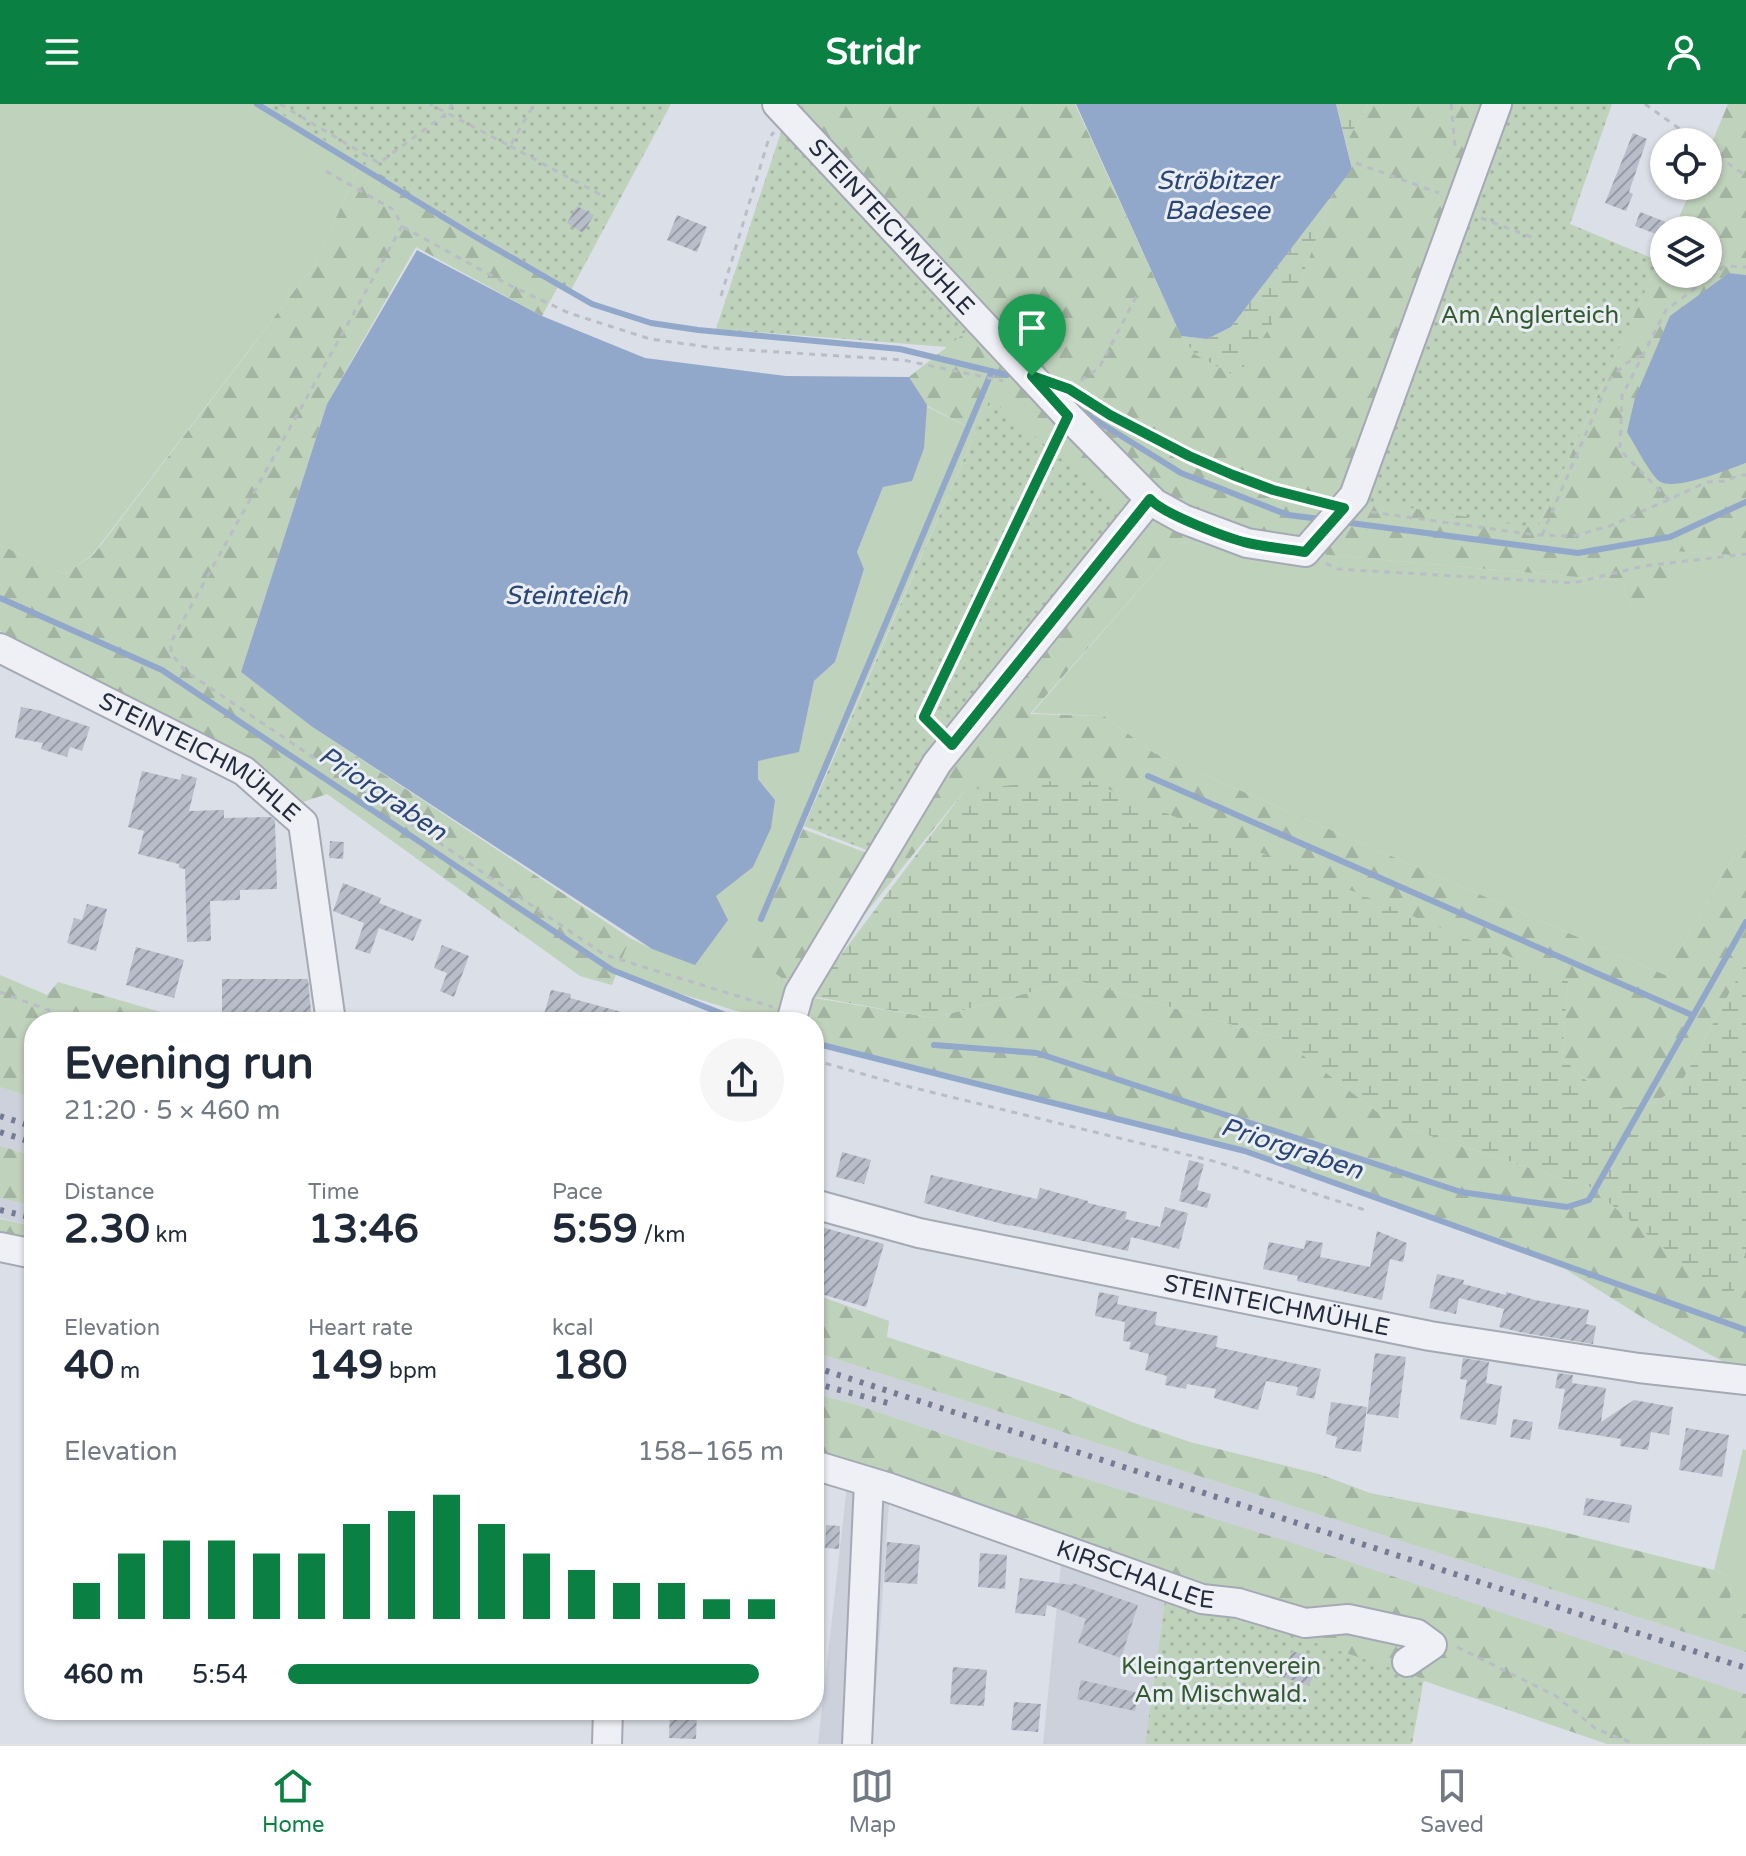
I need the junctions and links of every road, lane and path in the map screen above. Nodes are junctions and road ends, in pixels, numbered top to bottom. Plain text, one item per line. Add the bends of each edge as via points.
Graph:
1 (280, 104) edge
2 (430, 104) edge
3 (452, 104) edge
4 (534, 104) edge
5 (1497, 104) edge
6 (1645, 104) edge
7 (782, 110) edge
8 (447, 113) junction
9 (1678, 128) edge
10 (510, 146) junction
11 (1722, 159) edge
12 (1356, 163) dead end
13 (326, 171) dead end
14 (1746, 176) edge
15 (601, 195) dead end
16 (1461, 205) junction
17 (402, 226) junction
18 (1534, 238) dead end
19 (1746, 267) edge
20 (1137, 295) dead end
21 (721, 296) dead end
22 (1643, 354) junction
23 (1011, 383) dead end
24 (1073, 401) junction
25 (1746, 475) edge
26 (1150, 499) junction
27 (1669, 500) junction
28 (1337, 517) junction
29 (1539, 535) junction
30 (1305, 552) junction
31 (1746, 554) edge
32 (0, 648) edge
33 (952, 745) junction
34 (0, 992) edge
35 (54, 1012) edge
36 (330, 1012) edge
37 (772, 1012) edge
38 (794, 1012) edge
39 (824, 1063) edge
40 (824, 1207) edge
41 (1365, 1210) dead end
42 (0, 1247) edge
43 (24, 1252) edge
44 (1746, 1380) edge
45 (824, 1468) edge
46 (869, 1482) junction
47 (1432, 1645) junction
48 (1407, 1662) dead end
49 (608, 1720) edge
50 (607, 1744) edge
51 (857, 1744) edge
52 (1635, 1744) edge

1 - 8 path via 379,163
2 - 8 path
3 - 8 path
4 - 10 path
5 - 16 street
6 - 9 path
7 - 21 path
7 - 24 street, STEINTEICHMÜHLE
8 - 10 path
10 - 15 path
11 - 14 path
12 - 16 path
13 - 17 path via 394,210
16 - 18 path
16 - 28 street via 1354,496
17 - 23 path via 569,313 650,339 903,360
17 - 37 path via 171,642 171,653 184,670 605,955
19 - 22 path via 1725,266 1666,310
20 - 24 path via 1099,368
22 - 27 path via 1622,396 1620,450
22 - 29 path via 1609,380
24 - 26 street, STEINTEICHMÜHLE
24 - 28 path
24 - 33 path via 924,717
25 - 27 path via 1707,482
26 - 30 street, STEINTEICHMÜHLE via 1183,519 1247,543
26 - 33 street
27 - 29 path via 1585,533
28 - 29 path
28 - 30 street
30 - 31 path via 1337,569 1573,583 1644,566
32 - 36 street, STEINTEICHMÜHLE via 244,771 303,823
33 - 38 street via 799,993
34 - 35 path
39 - 41 path via 1217,1162
40 - 44 street, STEINTEICHMÜHLE via 919,1233 1430,1336
42 - 43 street
45 - 46 street, KIRSCHALLEE
46 - 47 street, KIRSCHALLEE via 1202,1599 1238,1603 1305,1623 1348,1619 1417,1634
46 - 51 street
47 - 48 street
47 - 52 path via 1457,1647 1556,1696 1596,1729
49 - 50 street

